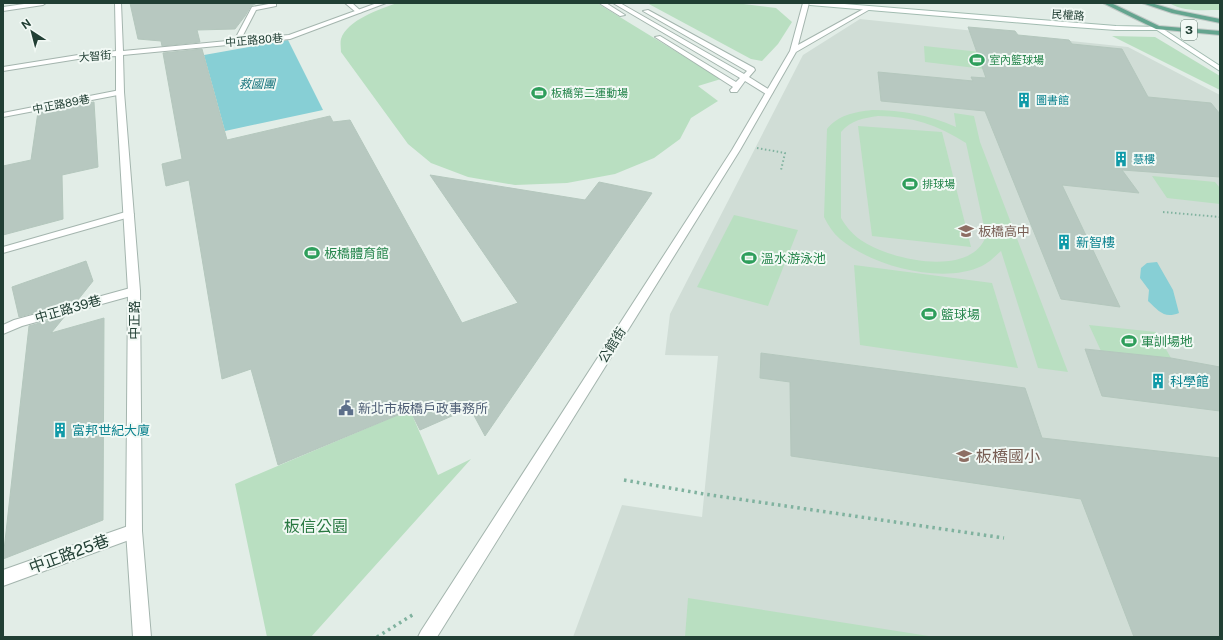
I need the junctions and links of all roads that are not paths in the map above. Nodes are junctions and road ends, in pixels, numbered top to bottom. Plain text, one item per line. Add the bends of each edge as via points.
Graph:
1 (43, 3) edge
2 (118, 3) edge
3 (348, 3) edge
4 (383, 3) edge
5 (602, 3) edge
6 (616, 3) edge
7 (806, 3) edge
8 (810, 3) edge
9 (1106, 3) edge
10 (1138, 3) edge
11 (1145, 3) edge
12 (274, 5) dead end
13 (854, 5) edge
14 (638, 7) dead end
15 (869, 8) junction
16 (3, 9) edge
17 (358, 12) junction
18 (1220, 21) edge
19 (636, 24) dead end
20 (1220, 26) edge
21 (1158, 28) junction
22 (650, 32) dead end
23 (1220, 33) edge
24 (237, 41) junction
25 (793, 51) junction
26 (119, 54) junction
27 (3, 68) edge
28 (1220, 68) edge
29 (3, 74) edge
30 (744, 78) junction
31 (120, 92) junction
32 (769, 92) junction
33 (3, 115) edge
34 (129, 214) junction
35 (3, 250) edge
36 (134, 290) junction
37 (3, 330) edge
38 (134, 531) junction
39 (3, 578) edge
40 (142, 637) edge
41 (427, 637) edge

1 - 16 street
2 - 26 street, 中正路
3 - 17 street
4 - 17 street, 中正路80巷
5 - 19 street
6 - 30 street
7 - 25 street
8 - 13 street, 民權路
9 - 21 main road, 3
10 - 21 main road
11 - 18 main road
12 - 24 street via 254,8
13 - 15 street, 民權路
14 - 30 street via 751,70
15 - 21 street, 民權路 via 1068,25
15 - 25 street
17 - 24 street, 中正路80巷 via 290,38
20 - 21 main road, 民權路 / 3
21 - 23 main road, 民權路 / 3
21 - 28 street
22 - 30 street via 735,88
24 - 26 street, 中正路80巷
25 - 32 street, 公館街
26 - 27 street, 大智街
26 - 29 street, 大智街
26 - 31 street, 中正路
30 - 32 street
31 - 33 street, 中正路89巷
31 - 34 street, 中正路
32 - 41 street, 公館街 via 736,150
34 - 35 street
34 - 36 street, 中正路
36 - 37 street, 中正路39巷 via 18,323
36 - 38 street, 中正路
38 - 39 street, 中正路25巷
38 - 40 street, 中正路

